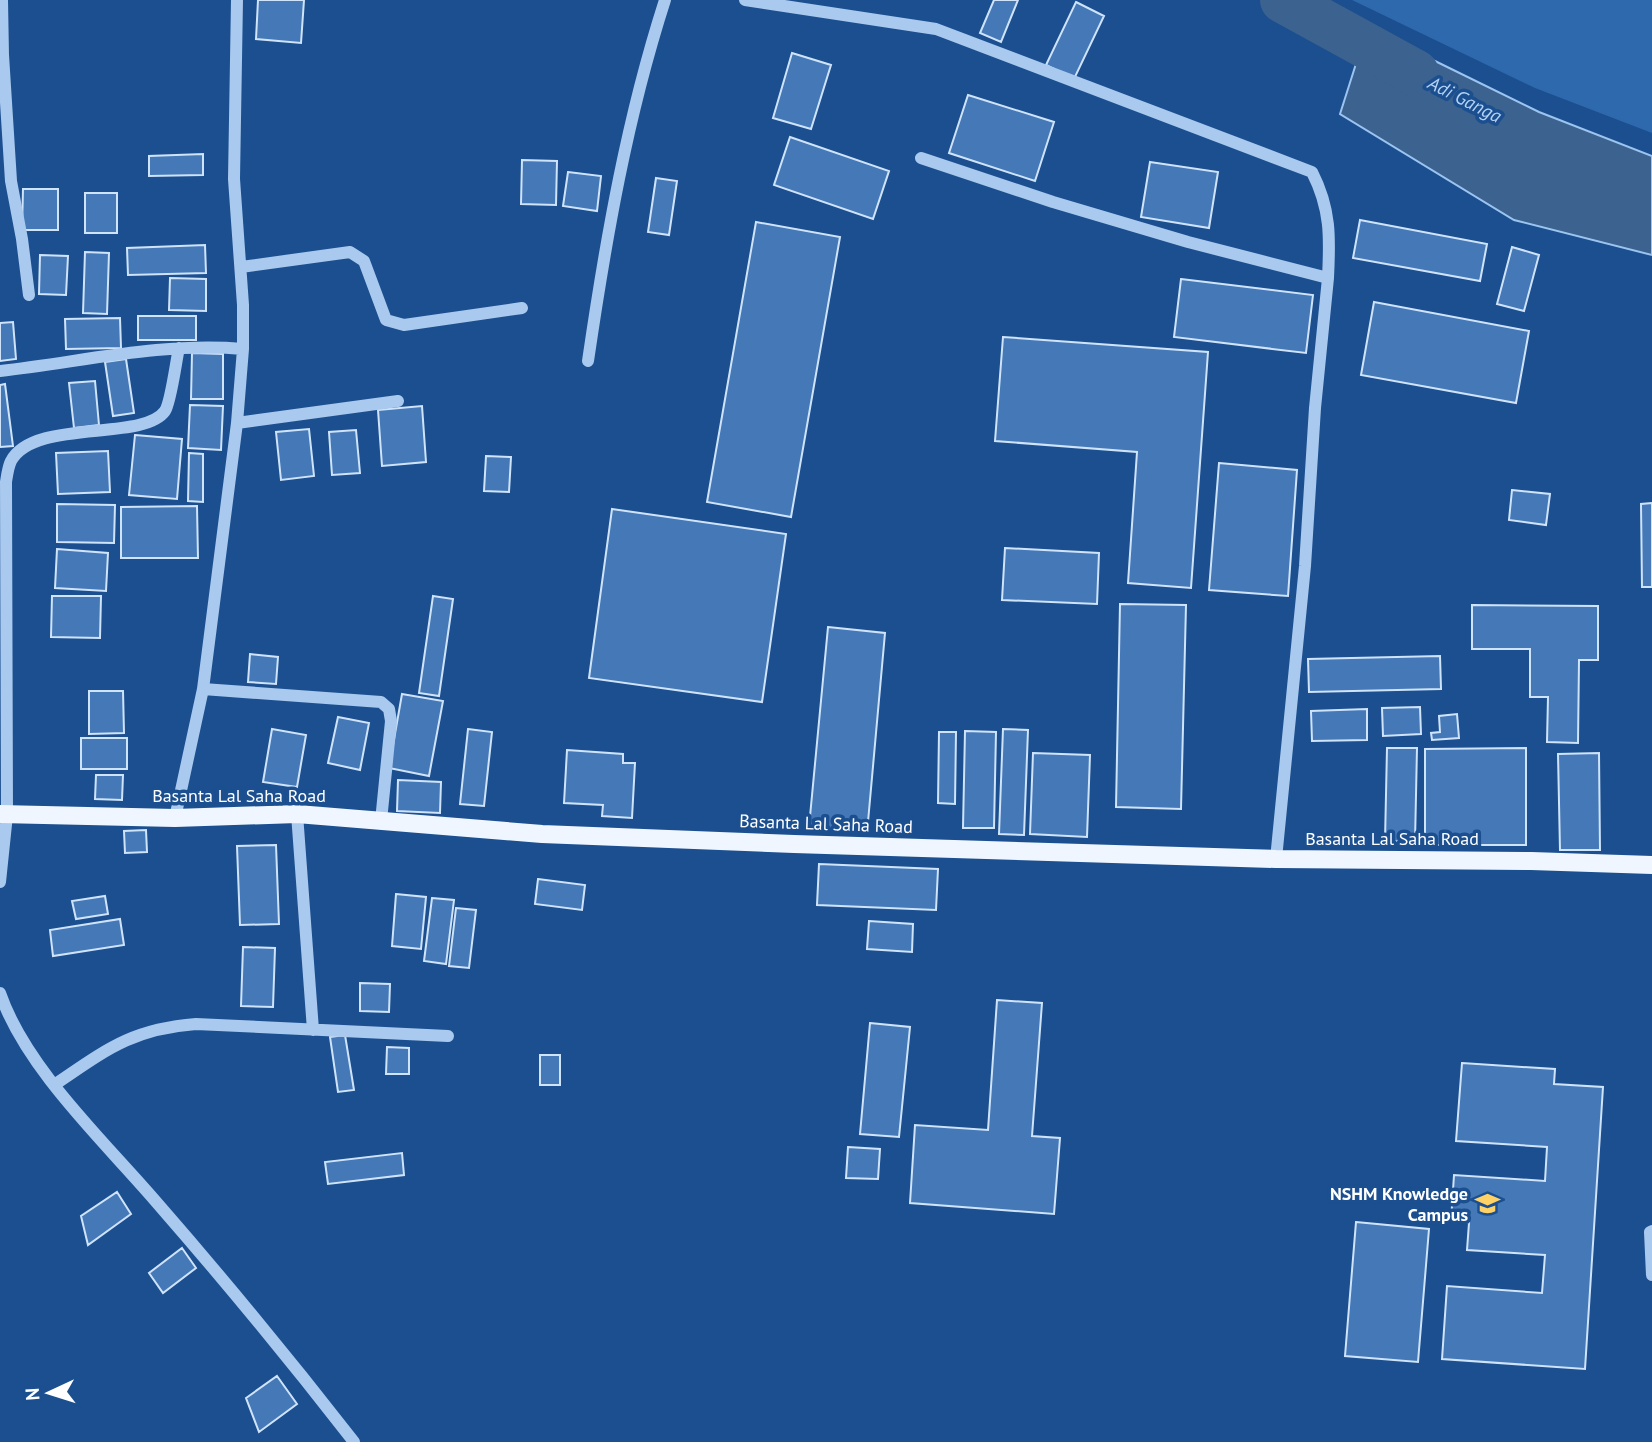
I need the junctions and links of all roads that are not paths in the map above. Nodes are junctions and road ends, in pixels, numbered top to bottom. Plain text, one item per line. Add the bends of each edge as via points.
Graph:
1 (2, 0) edge
2 (237, 0) edge
3 (665, 0) edge
4 (745, 0) edge
5 (921, 158) dead end
6 (241, 267) junction
7 (1328, 278) junction
8 (29, 295) dead end
9 (523, 308) dead end
10 (179, 348) junction
11 (243, 349) junction
12 (588, 361) dead end
13 (0, 371) edge
14 (398, 401) dead end
15 (237, 423) junction
16 (203, 689) junction
17 (4, 814) edge
18 (297, 814) junction
19 (175, 818) junction
20 (381, 821) junction
21 (1276, 859) junction
22 (1652, 865) edge
23 (0, 882) edge
24 (0, 993) edge
25 (4, 1019) edge
26 (313, 1030) junction
27 (448, 1037) dead end
28 (54, 1085) junction
29 (1652, 1231) edge
30 (1652, 1275) edge
31 (354, 1442) edge

1 - 8 street via 10,181
2 - 6 street via 234,179
3 - 12 street via 635,101
4 - 7 street via 936,29 1312,172 1322,192 1330,229
5 - 7 street via 1188,242
6 - 9 street via 350,252 364,261 386,320 404,325
6 - 11 street
7 - 21 street
10 - 11 street
10 - 13 street
10 - 17 street via 166,410 155,419 47,438 25,446 11,461 6,482
11 - 15 street
14 - 15 street
15 - 16 street
16 - 19 street
16 - 20 street via 381,702 389,709 391,721
17 - 19 main road, Basanta Lal Saha Road
17 - 23 street
18 - 19 main road, Basanta Lal Saha Road
18 - 20 main road, Basanta Lal Saha Road
18 - 26 street
20 - 21 main road, Basanta Lal Saha Road via 542,834
21 - 22 main road, Basanta Lal Saha Road
24 - 25 street
25 - 28 street
26 - 27 street
26 - 28 street via 168,1026 115,1044
28 - 31 street via 280,1348
29 - 30 street

